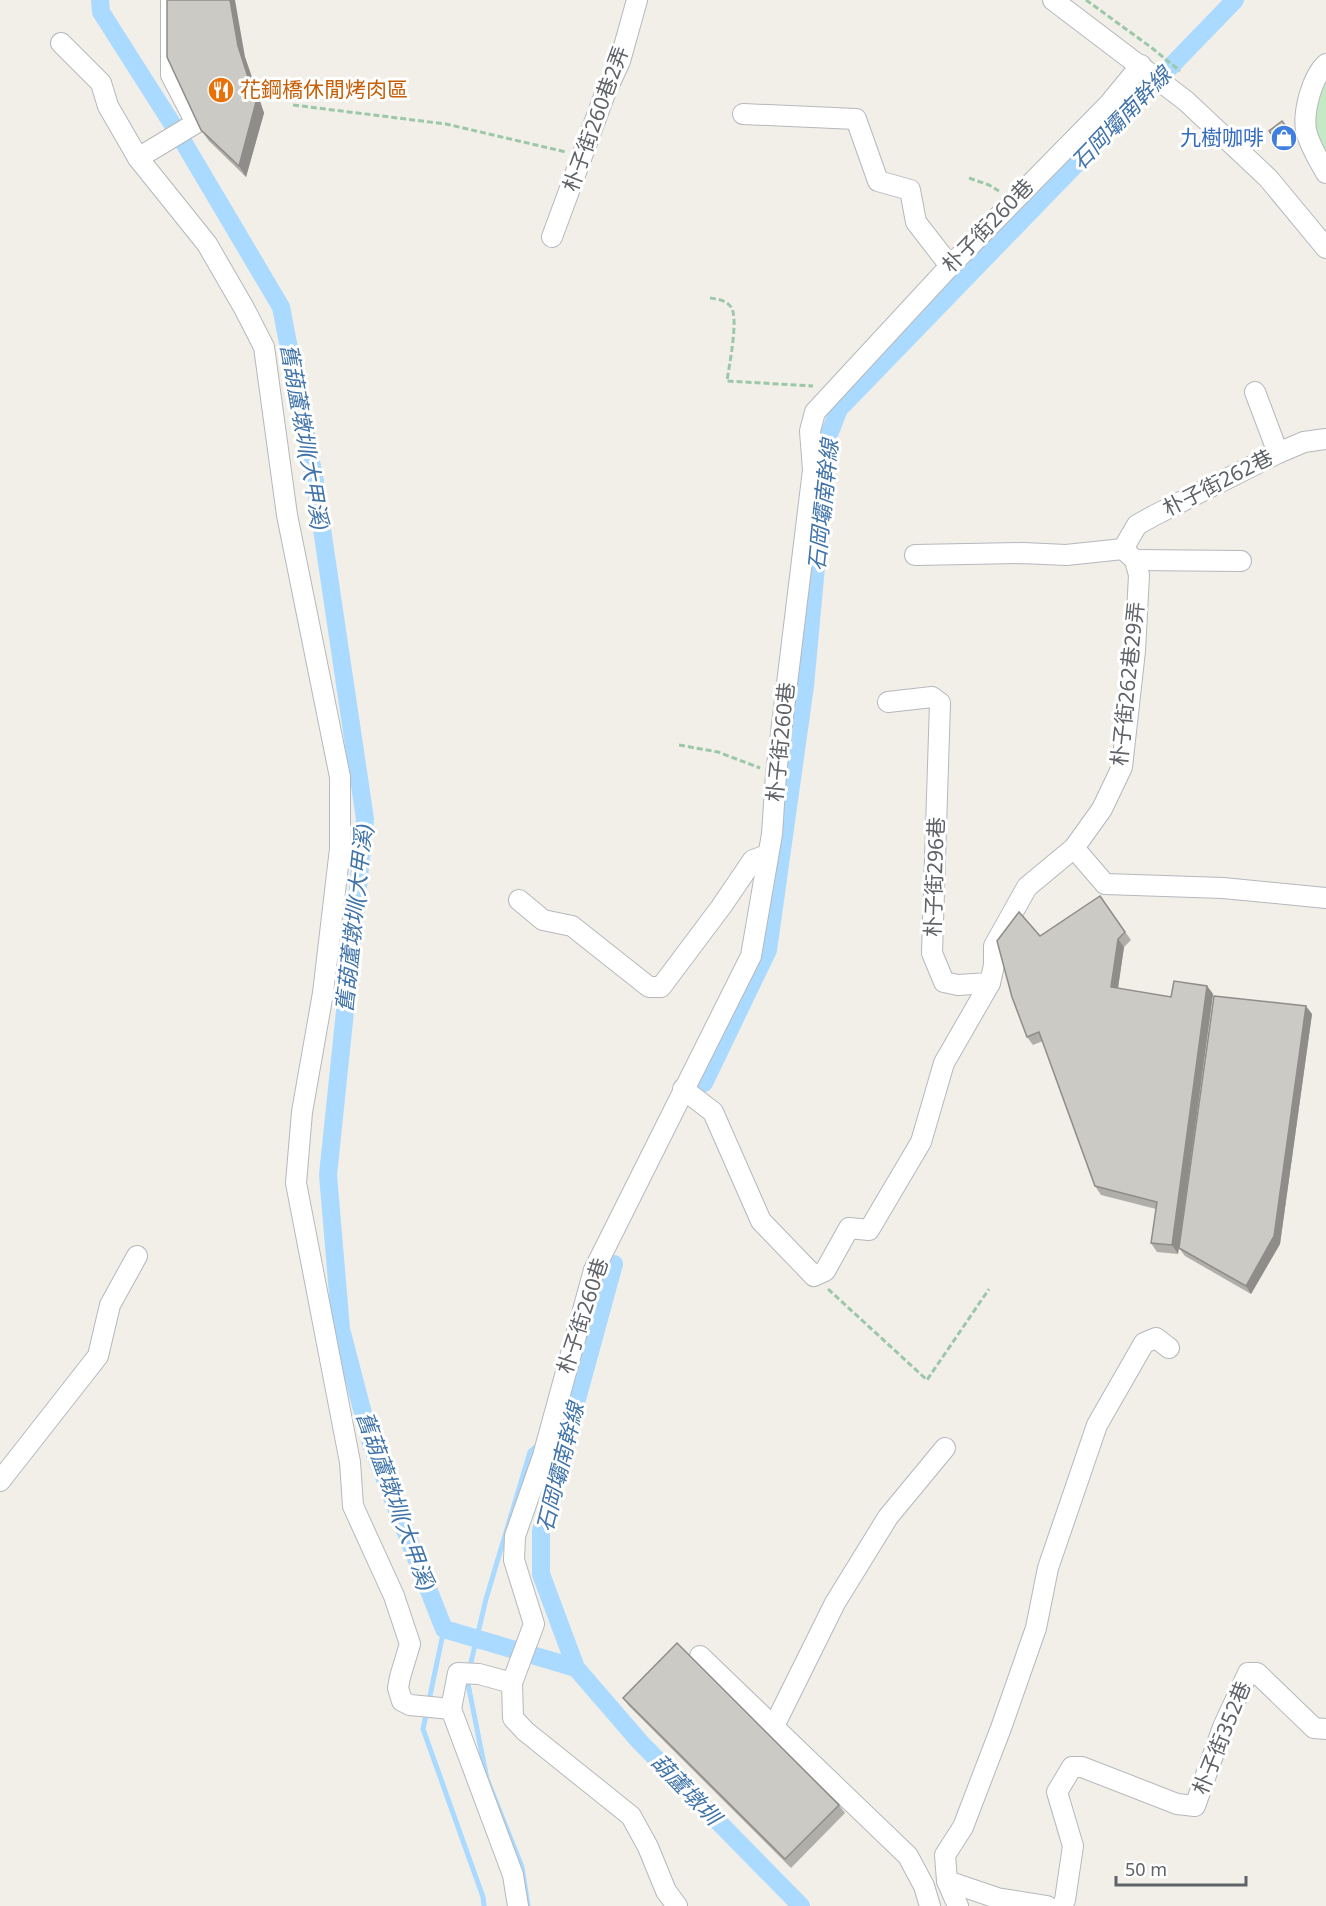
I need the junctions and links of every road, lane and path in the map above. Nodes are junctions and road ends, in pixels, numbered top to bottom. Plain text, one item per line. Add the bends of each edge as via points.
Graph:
1 (171, 0) edge
2 (637, 0) edge
3 (1053, 0) edge
4 (1086, 0) edge
5 (61, 43) dead end
6 (1141, 64) junction
7 (1326, 64) edge
8 (1180, 83) junction
9 (293, 105) dead end
10 (742, 114) dead end
11 (582, 156) junction
12 (138, 158) junction
13 (1326, 173) edge
14 (969, 178) dead end
15 (1013, 200) junction
16 (552, 237) dead end
17 (1326, 248) edge
18 (950, 266) junction
19 (710, 298) dead end
20 (836, 387) junction
21 (1255, 392) dead end
22 (1326, 439) edge
23 (1278, 453) junction
24 (1129, 554) junction
25 (915, 555) dead end
26 (1241, 561) dead end
27 (888, 702) dead end
28 (679, 745) dead end
29 (776, 774) junction
30 (1074, 848) junction
31 (767, 855) junction
32 (1326, 898) edge
33 (519, 900) dead end
34 (990, 983) junction
35 (683, 1089) junction
36 (137, 1256) dead end
37 (814, 1276) junction
38 (989, 1289) dead end
39 (1169, 1348) dead end
40 (945, 1448) dead end
41 (0, 1481) edge
42 (700, 1656) dead end
43 (512, 1683) junction
44 (451, 1709) junction
45 (773, 1728) junction
46 (1326, 1729) edge
47 (947, 1881) junction
48 (518, 1906) edge
49 (677, 1906) edge
50 (930, 1906) edge
51 (958, 1906) edge
52 (1047, 1906) edge
53 (1062, 1906) edge

1 - 12 street via 171,75 196,123
2 - 11 street, 朴子街260巷2弄 via 620,61
3 - 6 street
4 - 8 path via 1152,48
5 - 12 street via 101,83 108,106
6 - 8 street
6 - 15 street, 朴子街260巷 via 1109,104
7 - 13 street via 1309,95 1306,130
8 - 17 street
9 - 11 path via 446,124
10 - 18 street via 856,119 878,181 910,190 916,222
11 - 16 street, 朴子街260巷2弄
12 - 44 street via 207,244 264,347 287,515 340,777 340,849 323,993 302,1112 296,1183 350,1462 353,1506 394,1596 410,1644 398,1688 402,1701 410,1705
14 - 15 path
15 - 18 street, 朴子街260巷
18 - 20 street, 朴子街260巷
19 - 20 path via 731,306 735,317 727,381
20 - 29 street, 朴子街260巷 via 815,411 810,431 813,470
21 - 23 street
22 - 23 street, 朴子街262巷 via 1304,442
23 - 24 street, 朴子街262巷 via 1137,525
24 - 25 street
24 - 26 street
24 - 30 street, 朴子街262巷29弄 via 1139,575 1122,766 1102,809
27 - 34 street, 朴子街296巷 via 932,696 940,704 932,953 944,982
28 - 29 path via 718,752
29 - 31 street, 朴子街260巷
30 - 32 street via 1105,884 1223,888
30 - 34 street via 1027,887 994,946
31 - 33 street via 753,860 661,987 649,987 572,927 543,920
31 - 35 street, 朴子街260巷 via 750,956
34 - 37 street via 944,1063 921,1142 869,1230 849,1228 825,1271
35 - 37 street via 713,1112 760,1221
35 - 43 street, 朴子街260巷 via 594,1270 543,1456 515,1536 514,1560 534,1624
36 - 41 street via 110,1305 98,1356
37 - 38 path via 927,1380
39 - 47 street via 1156,1338 1144,1343 1097,1425 1048,1568 1036,1628 1001,1728 963,1827 945,1855
40 - 45 street via 888,1517 835,1603
42 - 45 street
43 - 44 street via 458,1672
43 - 49 street, 朴子街260巷 via 513,1718 631,1816
44 - 48 street via 513,1875
45 - 50 street via 908,1856
46 - 53 street, 朴子街352巷 via 1314,1728 1257,1674 1248,1673 1223,1727 1195,1806 1177,1804 1082,1767 1072,1767 1057,1792 1073,1846
47 - 51 street
47 - 52 street via 997,1898

